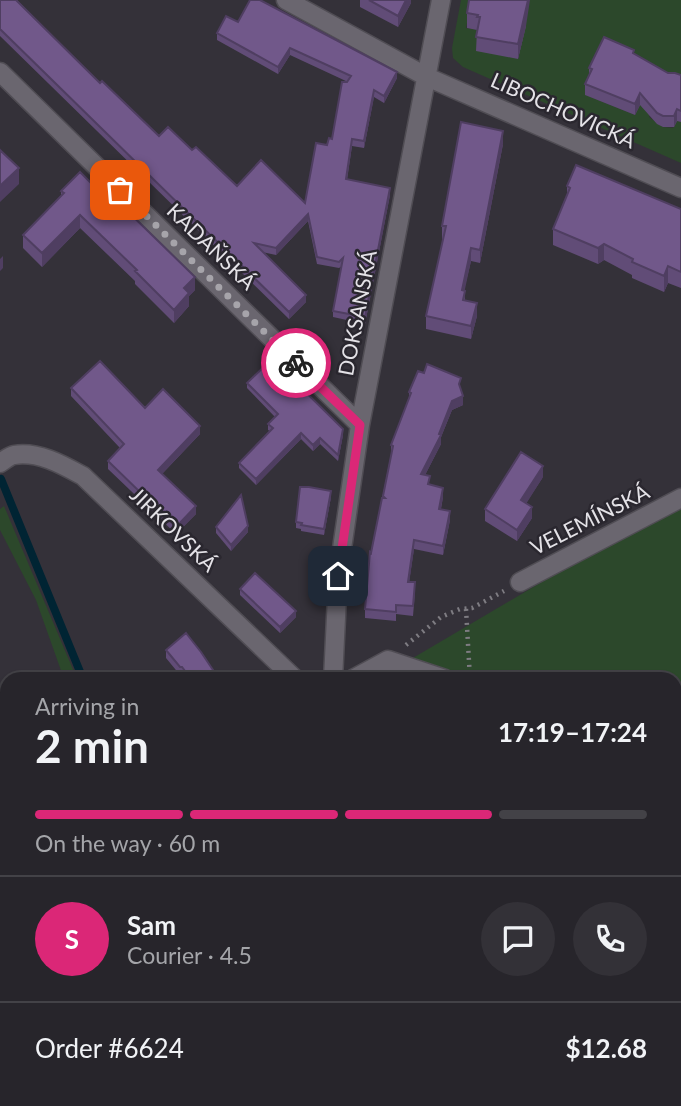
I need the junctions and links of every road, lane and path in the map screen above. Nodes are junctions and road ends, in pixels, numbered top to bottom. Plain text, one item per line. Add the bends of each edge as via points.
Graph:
1 (286, 0) edge
2 (441, 0) edge
3 (0, 72) edge
4 (426, 77) junction
5 (681, 188) edge
6 (360, 425) junction
7 (0, 463) edge
8 (681, 498) edge
9 (520, 582) joint
10 (466, 609) junction
11 (388, 660) junction
12 (289, 672) edge
13 (333, 672) edge
14 (366, 672) edge
15 (424, 672) edge
16 (470, 672) edge

1 - 4 street, LIBOCHOVICKÁ
2 - 4 street, DOKSANSKÁ
3 - 6 street, KADAŇSKÁ
4 - 5 street, LIBOCHOVICKÁ
4 - 6 street, DOKSANSKÁ
6 - 13 street, DOKSANSKÁ via 338,576
7 - 12 street, JIRKOVSKÁ via 12,455 29,455 83,476
8 - 9 street, VELEMÍNSKÁ
9 - 10 path
10 - 11 path via 442,617
10 - 16 path
11 - 14 street
11 - 15 street

